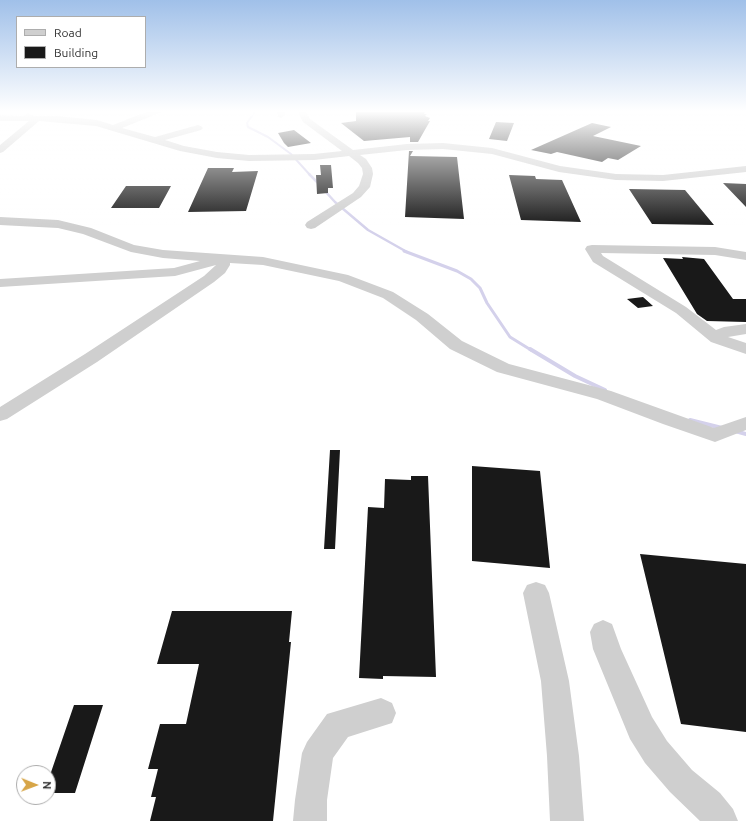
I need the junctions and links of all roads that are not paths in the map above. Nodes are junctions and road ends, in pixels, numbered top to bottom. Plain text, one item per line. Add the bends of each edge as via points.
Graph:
1 (194, 150) edge
2 (301, 150) edge
3 (342, 150) edge
4 (342, 150) edge
5 (379, 150) edge
6 (487, 150) edge
7 (353, 153) junction
8 (746, 169) edge
9 (0, 221) edge
10 (312, 225) dead end
11 (740, 255) edge
12 (222, 258) junction
13 (746, 269) edge
14 (0, 283) edge
15 (746, 329) edge
16 (717, 339) junction
17 (746, 349) edge
18 (0, 415) edge
19 (746, 423) edge
20 (536, 593) dead end
21 (603, 632) dead end
22 (381, 713) dead end
23 (310, 821) edge
24 (568, 821) edge
25 (721, 821) edge

1 - 2 street via 231,157 280,159
3 - 7 street
4 - 7 street
5 - 7 street
6 - 8 street via 578,172 635,178 663,178
7 - 10 street via 367,168 367,181 364,187 348,202
9 - 12 street via 58,224 87,231 132,248 163,254
11 - 13 street
11 - 16 street via 692,250 592,249 598,259 681,310
12 - 14 street via 175,272
12 - 18 street via 223,265 220,270 209,279
12 - 19 street via 263,261 343,278 388,295 422,317 456,345 503,368 604,395 714,435
15 - 16 street via 724,332
16 - 17 street
20 - 24 street via 555,681 564,756
21 - 25 street via 607,649 642,728 656,752
22 - 23 street via 338,725 318,753

